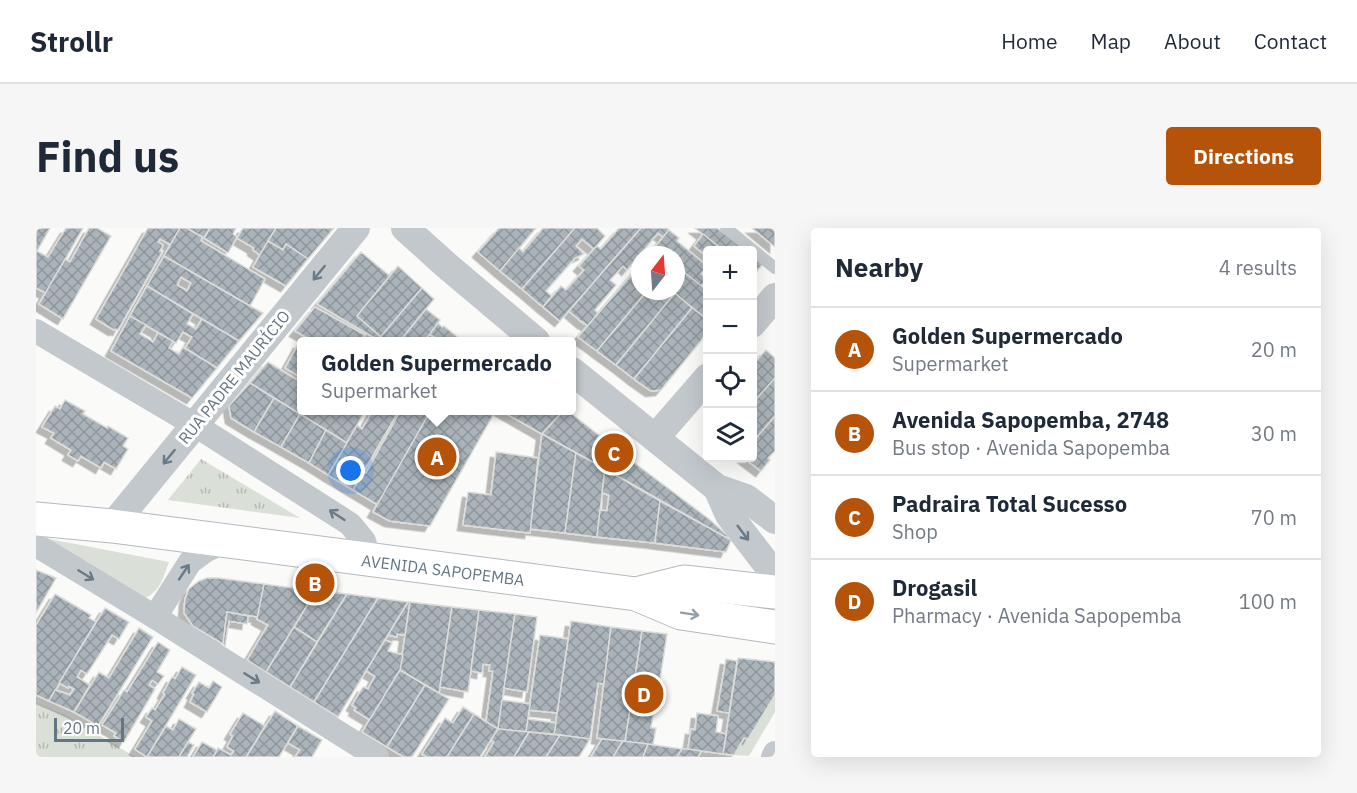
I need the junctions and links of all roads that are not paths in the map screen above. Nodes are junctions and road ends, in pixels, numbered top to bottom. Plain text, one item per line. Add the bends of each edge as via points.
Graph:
1 (356, 228) edge
2 (405, 228) edge
3 (726, 228) edge
4 (775, 268) edge
5 (775, 297) edge
6 (757, 319) edge
7 (36, 331) edge
8 (530, 337) edge
9 (576, 373) edge
10 (703, 383) edge
11 (195, 425) junction
12 (655, 438) junction
13 (717, 488) junction
14 (36, 519) edge
15 (775, 520) edge
16 (112, 526) junction
17 (226, 542) junction
18 (36, 545) edge
19 (370, 561) junction
20 (775, 575) edge
21 (775, 592) edge
22 (636, 594) junction
23 (155, 617) junction
24 (775, 627) edge
25 (377, 757) edge

1 -> 11 street, RUA PADRE MAURÍCIO
2 - 8 street
3 - 4 lane
5 - 6 street
7 - 11 street
9 - 12 street
10 - 12 street
11 -> 16 street, RUA PADRE MAURÍCIO
19 -> 11 street via 364,542 350,524
12 - 13 street
13 - 15 street via 746,498
13 -> 20 street via 729,514
14 - 16 main road, AVENIDA SAPOPEMBA
16 - 17 main road, AVENIDA SAPOPEMBA
17 - 19 main road, AVENIDA SAPOPEMBA
23 -> 17 street via 190,562
18 -> 23 street
19 - 22 main road, AVENIDA SAPOPEMBA
21 - 22 main road, AVENIDA SAPOPEMBA via 684,582
22 -> 24 main road, AVENIDA SAPOPEMBA via 681,613
23 -> 25 street

